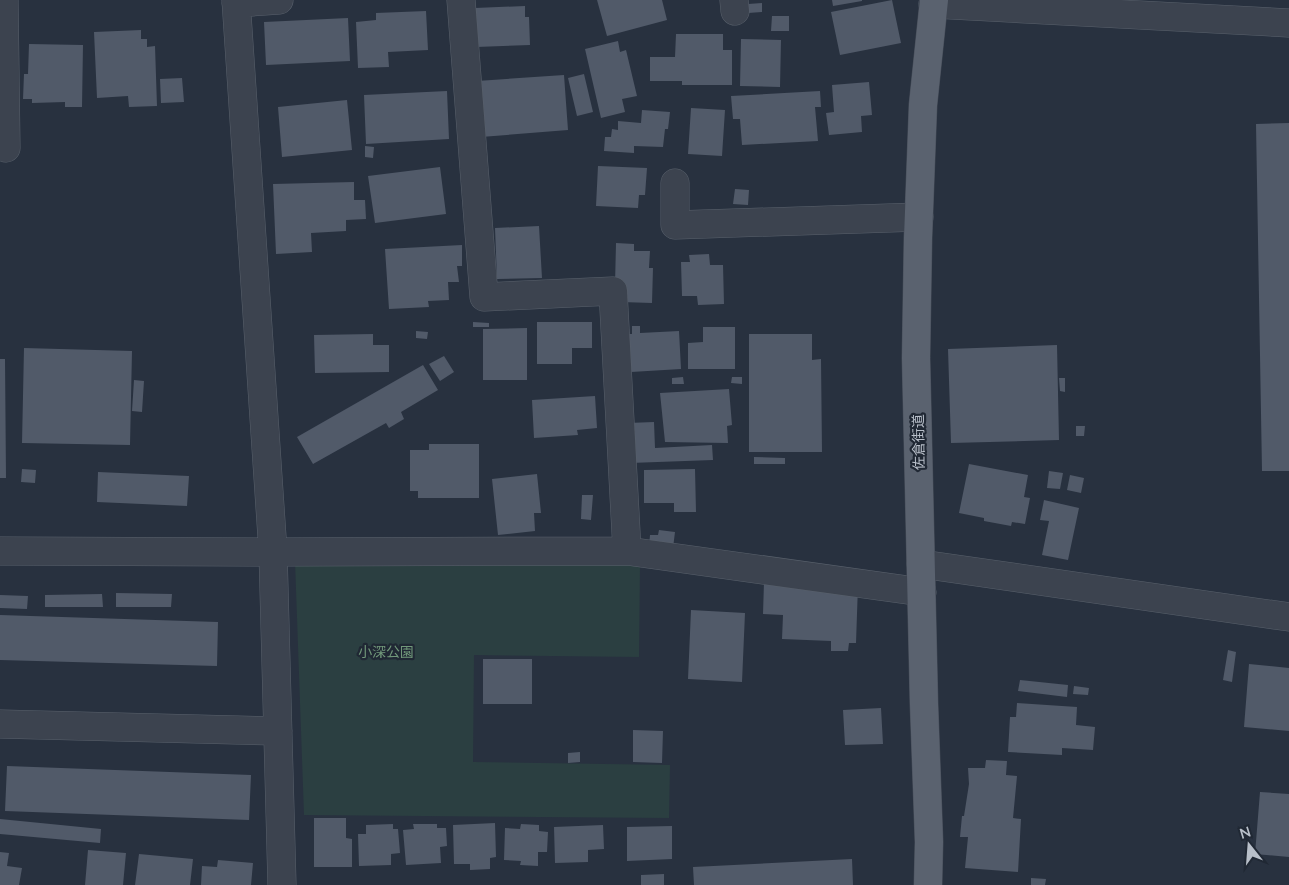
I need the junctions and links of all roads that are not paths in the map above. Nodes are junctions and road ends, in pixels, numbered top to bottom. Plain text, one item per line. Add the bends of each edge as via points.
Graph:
1 (4, 0) edge
2 (279, 0) edge
3 (460, 0) edge
4 (236, 2) edge
5 (934, 2) edge
6 (1289, 23) edge
7 (6, 148) dead end
8 (675, 183) dead end
9 (919, 217) junction
10 (627, 550) junction
11 (0, 551) edge
12 (273, 552) junction
13 (921, 564) junction
14 (922, 592) junction
15 (1289, 617) edge
16 (0, 724) edge
17 (278, 731) junction
18 (282, 885) edge
19 (928, 885) edge

1 - 7 street
2 - 4 street
3 - 10 street via 484,297 613,291
4 - 12 street
5 - 6 street
5 - 9 main road, 佐倉街道 via 923,105
8 - 9 street via 675,225
9 - 13 main road, 佐倉街道 via 916,358
10 - 12 street
10 - 14 street
11 - 12 street
12 - 17 street
13 - 14 main road, 佐倉街道
13 - 15 street
14 - 19 main road, 佐倉街道
16 - 17 street
17 - 18 street

